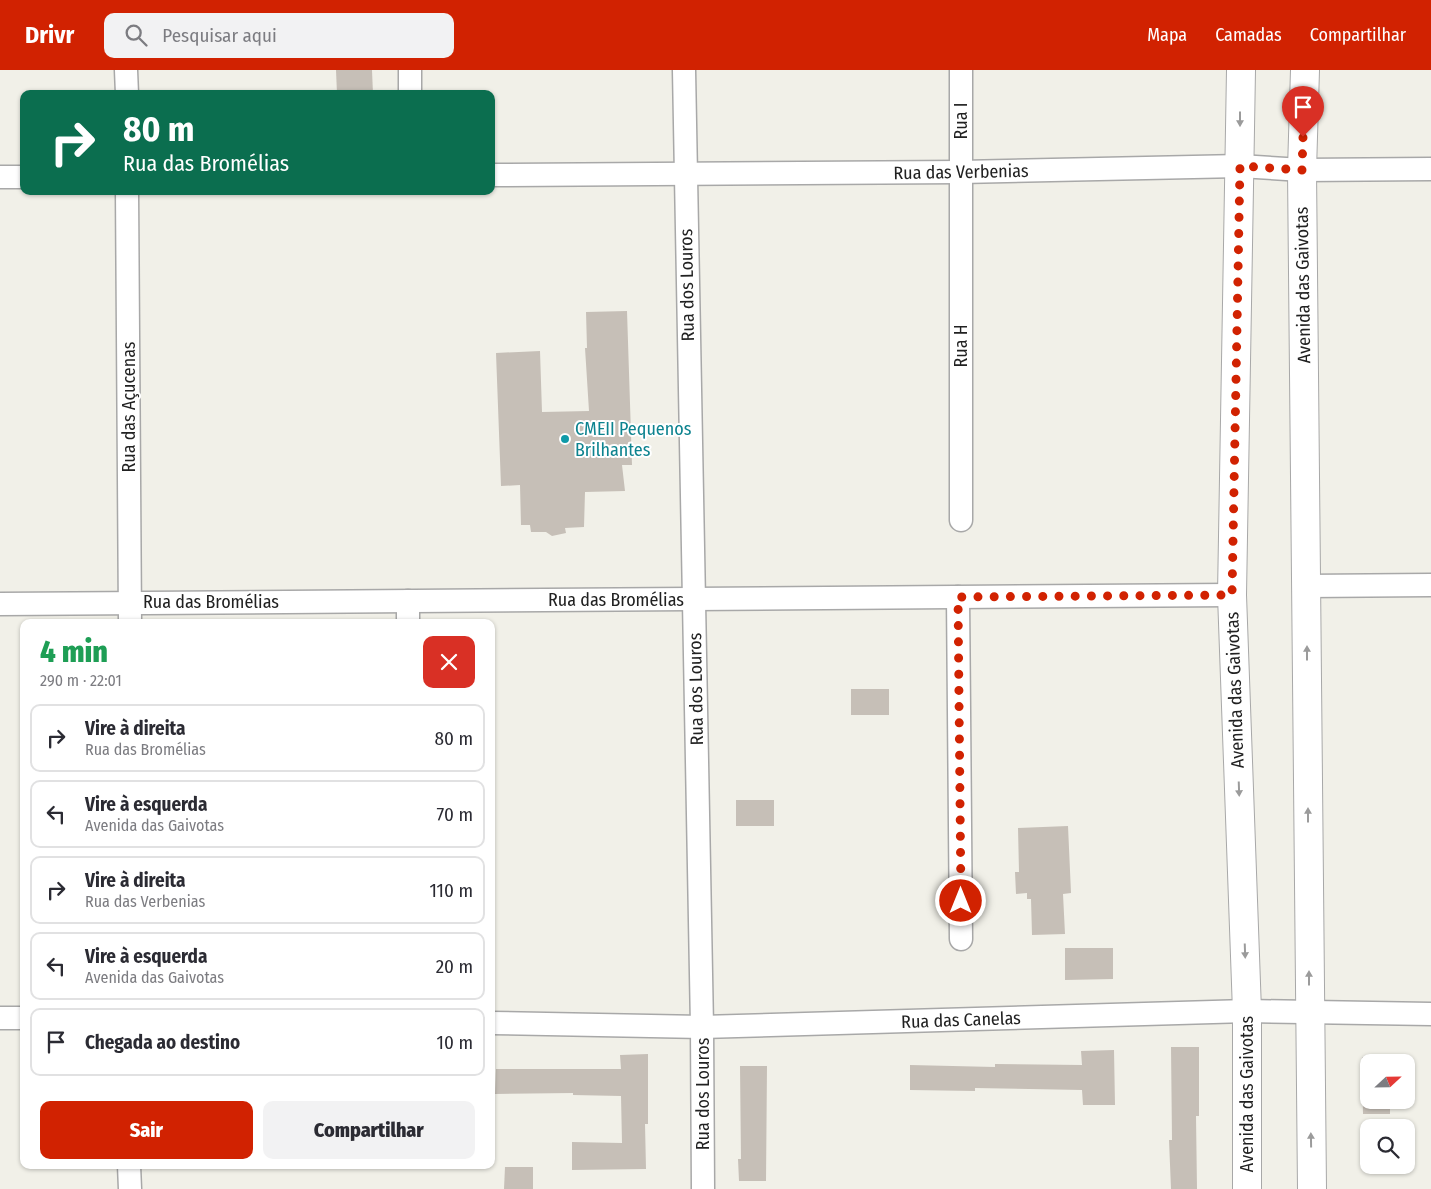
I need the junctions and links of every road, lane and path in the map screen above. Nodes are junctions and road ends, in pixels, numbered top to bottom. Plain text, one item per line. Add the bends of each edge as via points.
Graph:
1 (126, 70) edge
2 (410, 70) edge
3 (684, 70) edge
4 (961, 70) edge
5 (1241, 70) edge
6 (1305, 70) edge
7 (127, 90) edge
8 (410, 90) edge
9 (1240, 166) junction
10 (1431, 169) edge
11 (1302, 170) junction
12 (961, 172) junction
13 (684, 174) junction
14 (495, 176) edge
15 (0, 177) edge
16 (20, 177) edge
17 (127, 195) edge
18 (961, 520) dead end
19 (1431, 584) edge
20 (1306, 586) junction
21 (1232, 595) junction
22 (958, 597) junction
23 (694, 599) junction
24 (0, 604) edge
25 (408, 612) edge
26 (130, 613) edge
27 (961, 939) dead end
28 (1247, 1012) junction
29 (1309, 1014) junction
30 (1431, 1014) edge
31 (0, 1018) edge
32 (20, 1018) edge
33 (495, 1023) edge
34 (702, 1027) junction
35 (129, 1169) edge
36 (130, 1189) edge
37 (703, 1189) edge
38 (1247, 1189) edge
39 (1312, 1189) edge

1 - 7 street
2 - 8 street
3 - 13 street, Rua dos Louros
4 - 12 street, Rua I
5 -> 9 street, Avenida das Gaivotas
6 - 11 street, Avenida das Gaivotas
9 - 11 street, Rua das Verbenias
9 - 12 street, Rua das Verbenias
9 - 21 street, Avenida das Gaivotas
10 - 11 street, Rua das Verbenias
11 - 20 street, Avenida das Gaivotas
12 - 13 street, Rua das Verbenias
12 - 18 street, Rua H
13 - 14 street, Rua das Verbenias
13 - 23 street, Rua dos Louros
15 - 16 street
17 - 26 street, Rua das Açucenas
19 - 20 street
29 -> 20 street, Avenida das Gaivotas
21 - 22 street, Rua das Bromélias
21 -> 28 street, Avenida das Gaivotas
22 - 23 street, Rua das Bromélias
22 - 27 street
23 - 25 street, Rua das Bromélias
23 - 34 street, Rua dos Louros
24 - 26 street, Rua das Bromélias
25 - 26 street, Rua das Bromélias
28 - 29 street, Rua das Canelas
28 - 34 street, Rua das Canelas
28 - 38 street, Avenida das Gaivotas
29 - 30 street, Rua das Canelas
39 -> 29 street, Avenida das Gaivotas
31 - 32 street
33 - 34 street, Rua das Canelas
34 - 37 street, Rua dos Louros
35 - 36 street

